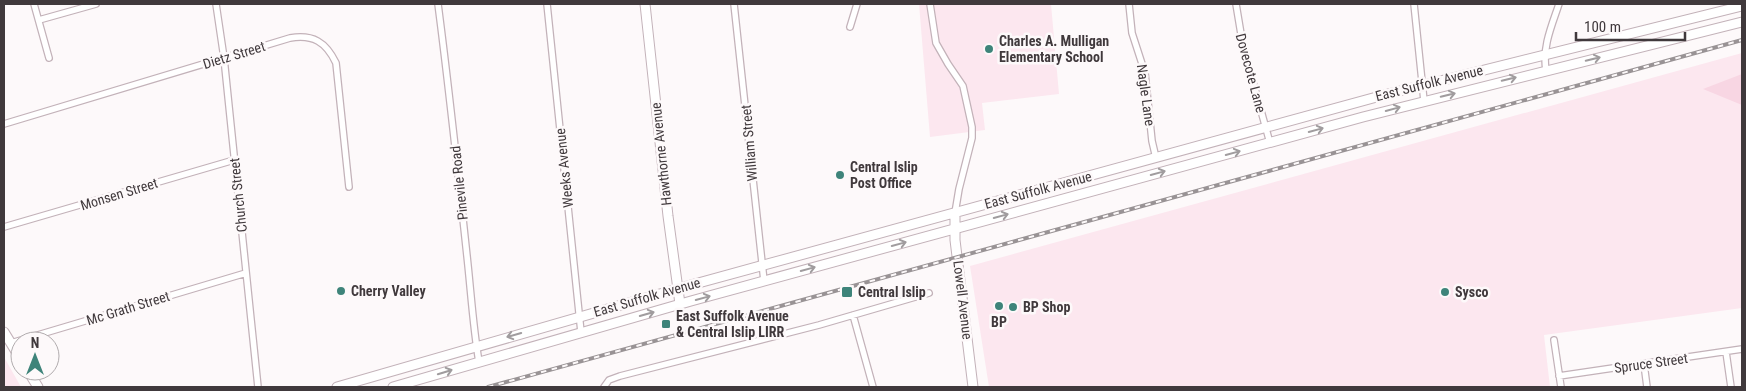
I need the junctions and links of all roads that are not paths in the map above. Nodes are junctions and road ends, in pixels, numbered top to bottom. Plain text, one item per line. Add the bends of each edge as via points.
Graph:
1 (34, 4) edge
2 (96, 4) edge
3 (216, 4) edge
4 (438, 4) edge
5 (547, 4) edge
6 (645, 4) edge
7 (734, 4) edge
8 (857, 4) edge
9 (930, 4) edge
10 (1129, 4) edge
11 (1236, 4) edge
12 (1414, 4) edge
13 (1559, 4) edge
14 (1742, 6) edge
15 (39, 20) junction
16 (1742, 22) edge
17 (850, 27) dead end
18 (1545, 54) junction
19 (49, 58) dead end
20 (224, 58) junction
21 (1546, 70) junction
22 (1422, 84) junction
23 (1424, 101) junction
24 (4, 124) edge
25 (1266, 127) junction
26 (1270, 143) junction
27 (1156, 158) junction
28 (234, 160) junction
29 (349, 187) dead end
30 (955, 212) junction
31 (4, 227) edge
32 (954, 229) junction
33 (762, 265) junction
34 (246, 273) junction
35 (764, 281) junction
36 (678, 288) junction
37 (929, 293) dead end
38 (680, 304) junction
39 (854, 315) junction
40 (579, 316) junction
41 (51, 331) edge
42 (582, 332) junction
43 (1554, 340) dead end
44 (476, 346) junction
45 (1742, 349) edge
46 (1726, 352) junction
47 (479, 362) junction
48 (1644, 364) junction
49 (1559, 376) junction
50 (258, 387) edge
51 (337, 387) edge
52 (394, 387) edge
53 (604, 387) edge
54 (873, 387) edge
55 (974, 387) edge
56 (1561, 387) edge
57 (1647, 387) edge
58 (1731, 387) edge

1 - 15 street
2 - 15 street
3 - 20 street, Church Street
4 - 44 street, Pinevile Road
5 - 40 street, Weeks Avenue
6 - 36 main road, Hawthorne Avenue
7 - 33 street, William Street
8 - 17 street
9 - 30 street via 936,43 963,86 972,127
10 - 27 street, Nagle Lane via 1132,34 1145,73
11 - 25 street, Dovecote Lane via 1242,46
12 - 22 street
13 - 18 street
14 - 18 main road, East Suffolk Avenue
15 - 19 street
21 -> 16 main road, East Suffolk Avenue
18 - 21 street
18 - 22 main road, East Suffolk Avenue
20 - 24 street, Dietz Street
20 - 28 street, Church Street
20 - 29 street, Dietz Street via 300,36 321,42 331,52 336,63
23 -> 21 main road, East Suffolk Avenue
22 - 23 street
22 - 25 main road, East Suffolk Avenue
26 -> 23 main road, East Suffolk Avenue
25 - 26 street, Dovecote Lane
25 - 27 main road, East Suffolk Avenue
32 -> 26 main road, East Suffolk Avenue
27 - 30 main road, East Suffolk Avenue
28 - 31 street, Monsen Street
28 - 34 street, Church Street
30 - 32 main road, Lowell Avenue
30 - 33 main road, East Suffolk Avenue
35 -> 32 main road, East Suffolk Avenue
32 - 55 main road, Lowell Avenue
33 - 35 street, William Street
33 - 36 main road, East Suffolk Avenue
34 - 41 street, Mc Grath Street
34 - 50 street, Church Street
38 -> 35 main road, East Suffolk Avenue
36 - 38 main road, Hawthorne Avenue
36 - 40 main road, East Suffolk Avenue
37 - 39 street
42 -> 38 main road, East Suffolk Avenue
39 - 53 street via 620,376
39 - 54 street
40 - 42 street, Weeks Avenue
40 -> 44 main road, East Suffolk Avenue
42 - 47 main road, East Suffolk Avenue
43 - 49 street
44 - 47 street, Pinevile Road
44 - 51 main road, East Suffolk Avenue
45 - 46 street, Spruce Street
46 - 48 street, Spruce Street
46 - 58 street
52 -> 47 main road, East Suffolk Avenue
48 - 49 street, Spruce Street
48 - 57 street
49 - 56 street

